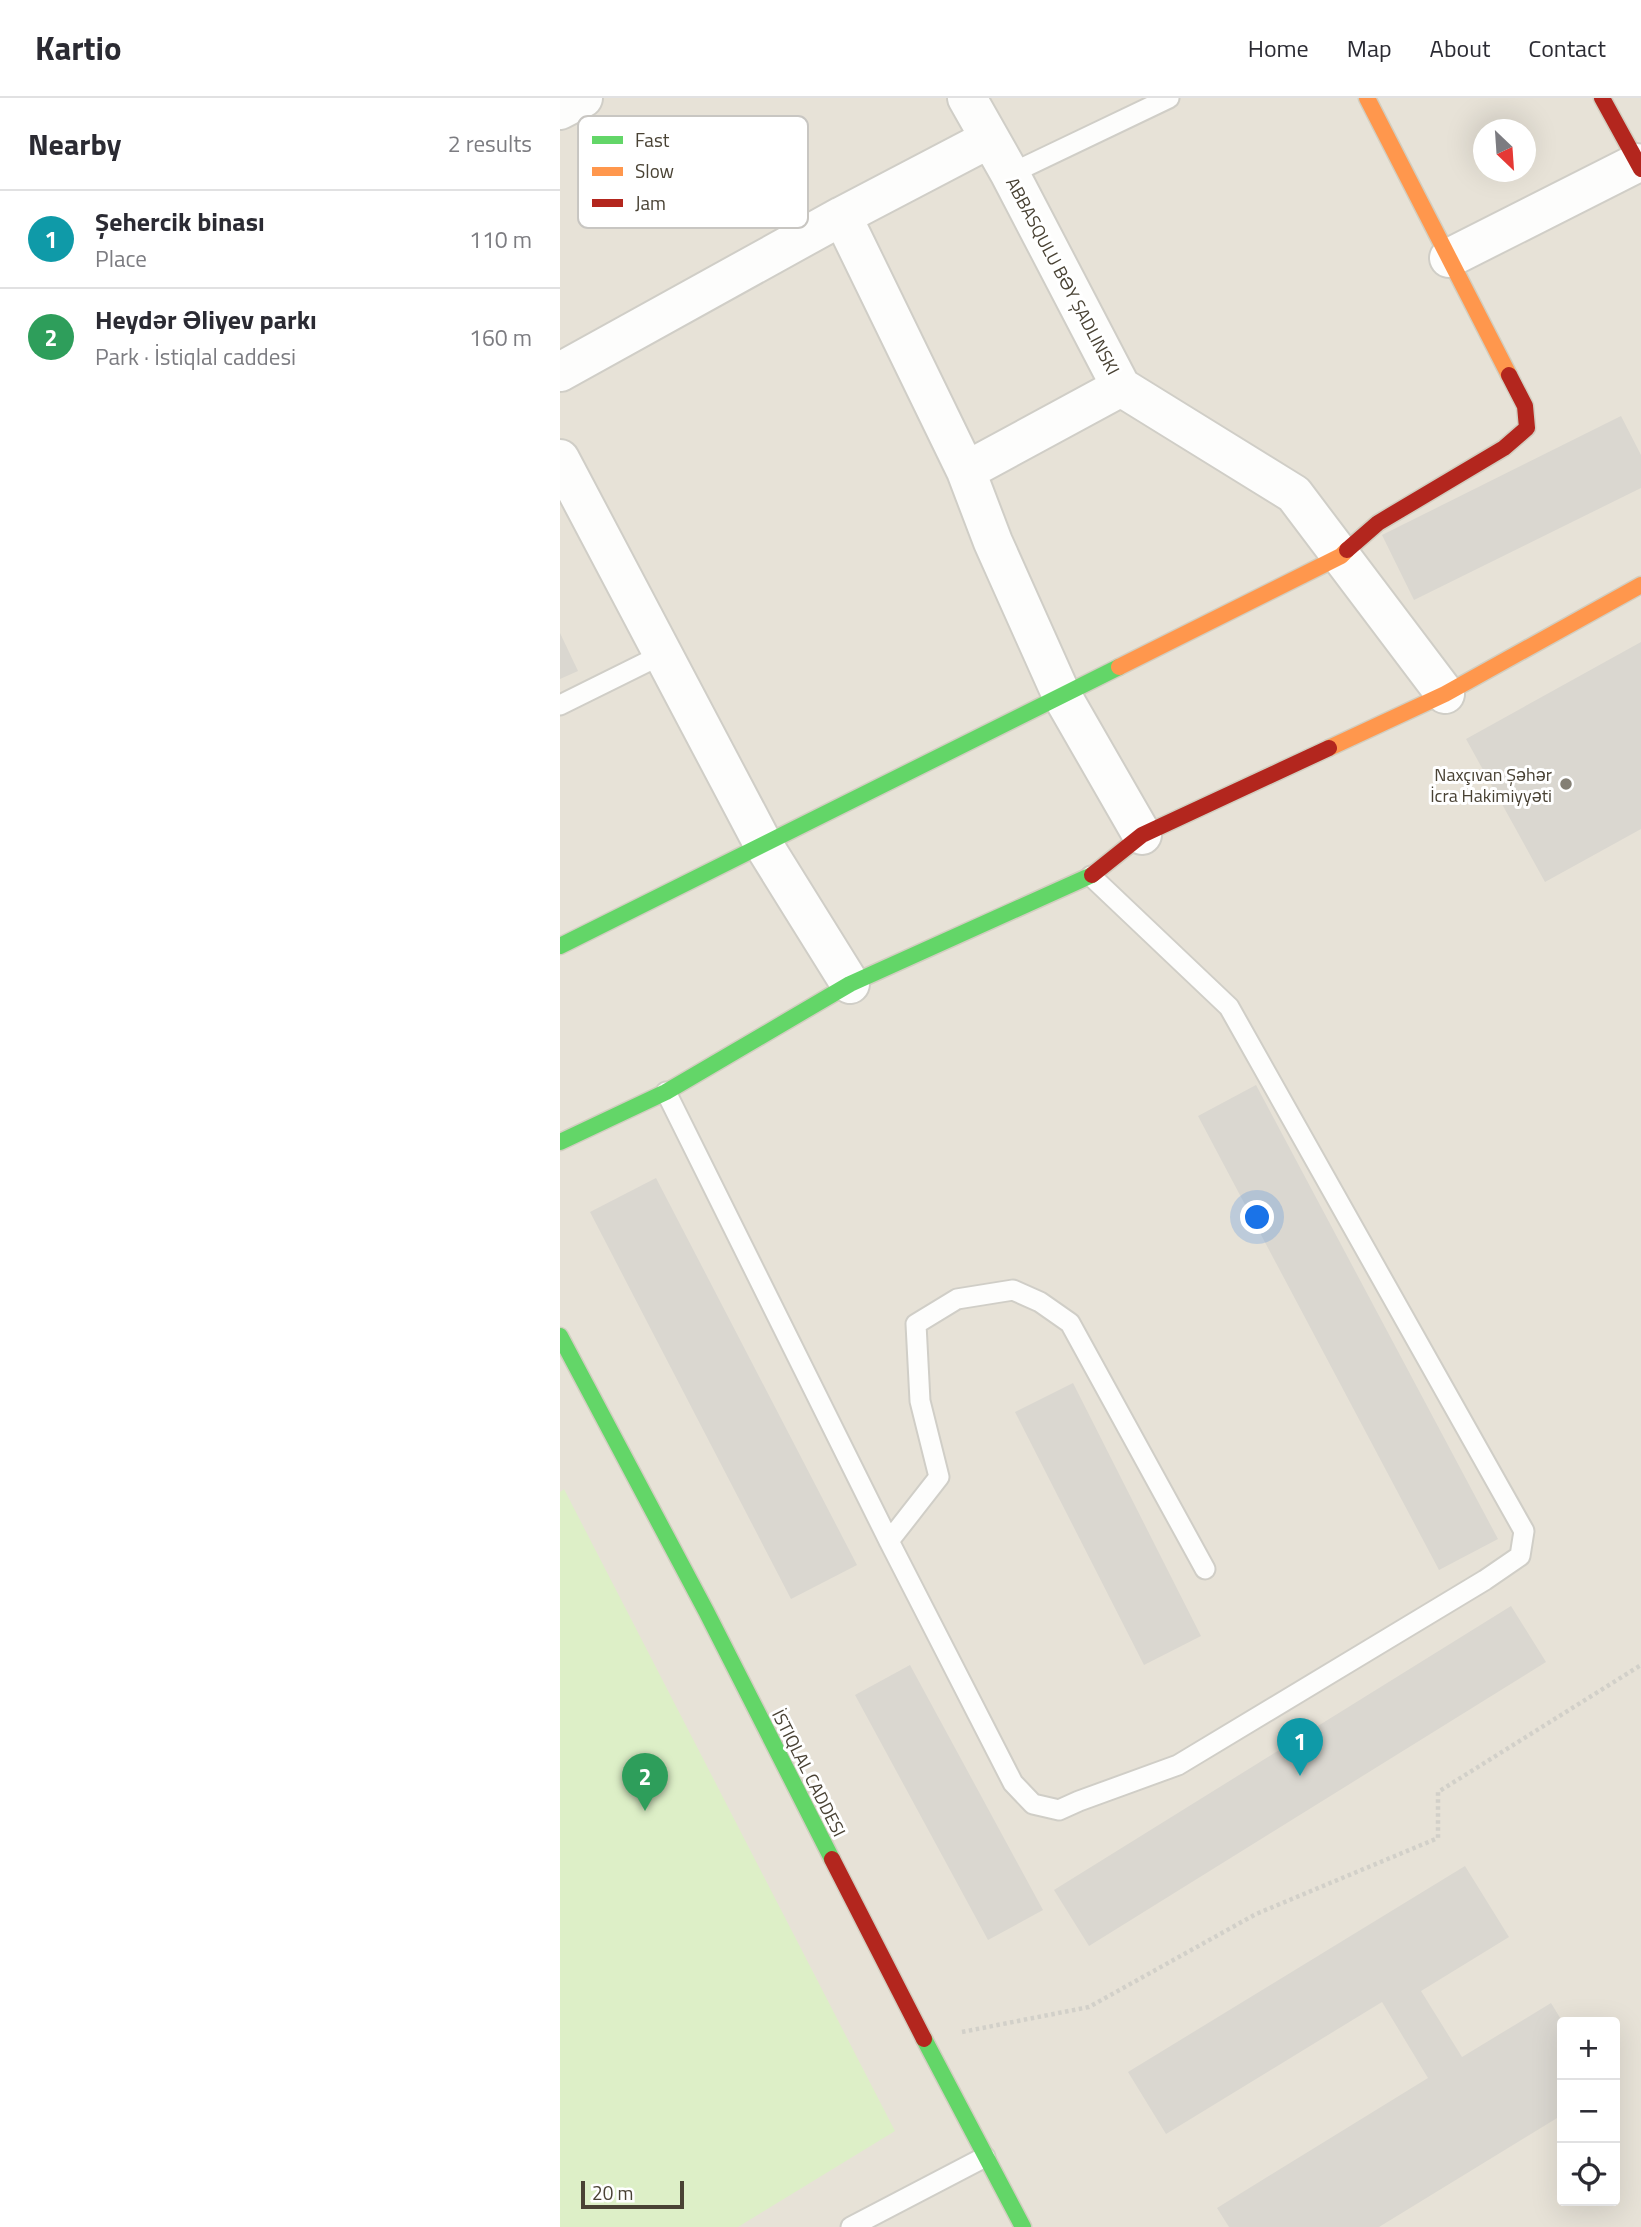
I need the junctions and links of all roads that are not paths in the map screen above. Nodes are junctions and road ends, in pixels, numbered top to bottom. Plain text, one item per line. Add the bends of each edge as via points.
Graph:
1 (583, 98) edge
2 (967, 98) edge
3 (1169, 98) edge
4 (1367, 98) edge
5 (1602, 98) edge
6 (560, 110) edge
7 (989, 139) junction
8 (1639, 166) edge
9 (1010, 174) junction
10 (842, 216) junction
11 (1449, 258) junction
12 (560, 372) edge
13 (1121, 387) junction
14 (560, 459) edge
15 (966, 471) junction
16 (1341, 556) junction
17 (1641, 585) edge
18 (663, 654) junction
19 (1061, 694) junction
20 (1445, 694) junction
21 (560, 705) edge
22 (1142, 835) junction
23 (763, 844) junction
24 (1091, 876) junction
25 (560, 946) edge
26 (850, 984) junction
27 (666, 1092) junction
28 (560, 1142) edge
29 (560, 1336) edge
30 (889, 1541) junction
31 (1205, 1569) dead end
32 (985, 2157) junction
33 (850, 2227) edge
34 (1023, 2227) edge

1 - 6 street
2 - 7 street, ABBASQULU BƏY ŞADLINSKI
3 - 9 lane
4 - 11 main road
5 - 8 main road
7 - 9 street, ABBASQULU BƏY ŞADLINSKI
7 - 10 street
8 - 11 street
9 - 13 street, ABBASQULU BƏY ŞADLINSKI
10 - 12 street
10 - 15 street
11 - 16 main road via 1525,406 1527,428 1504,448 1378,523
13 - 15 street
13 - 16 street, ABBASQULU BƏY ŞADLINSKI via 1294,494
14 - 18 street
15 - 19 street
16 - 19 main road
16 - 20 street, ABBASQULU BƏY ŞADLINSKI
17 - 20 main road
18 - 21 lane
18 - 23 street
19 - 22 street
19 - 23 main road
20 - 22 main road
22 - 24 main road
23 - 25 main road
23 - 26 street
24 - 26 main road
24 - 30 lane via 1229,1007 1524,1531 1520,1556 1178,1765 1059,1810 1033,1804 1013,1783
26 - 27 main road
27 - 28 main road
27 - 30 lane
29 - 32 main road, İSTIQLAL CADDESI
30 - 31 lane via 939,1477 920,1401 916,1324 957,1299 1013,1290 1070,1323
32 - 33 lane
32 - 34 main road, İSTIQLAL CADDESI

